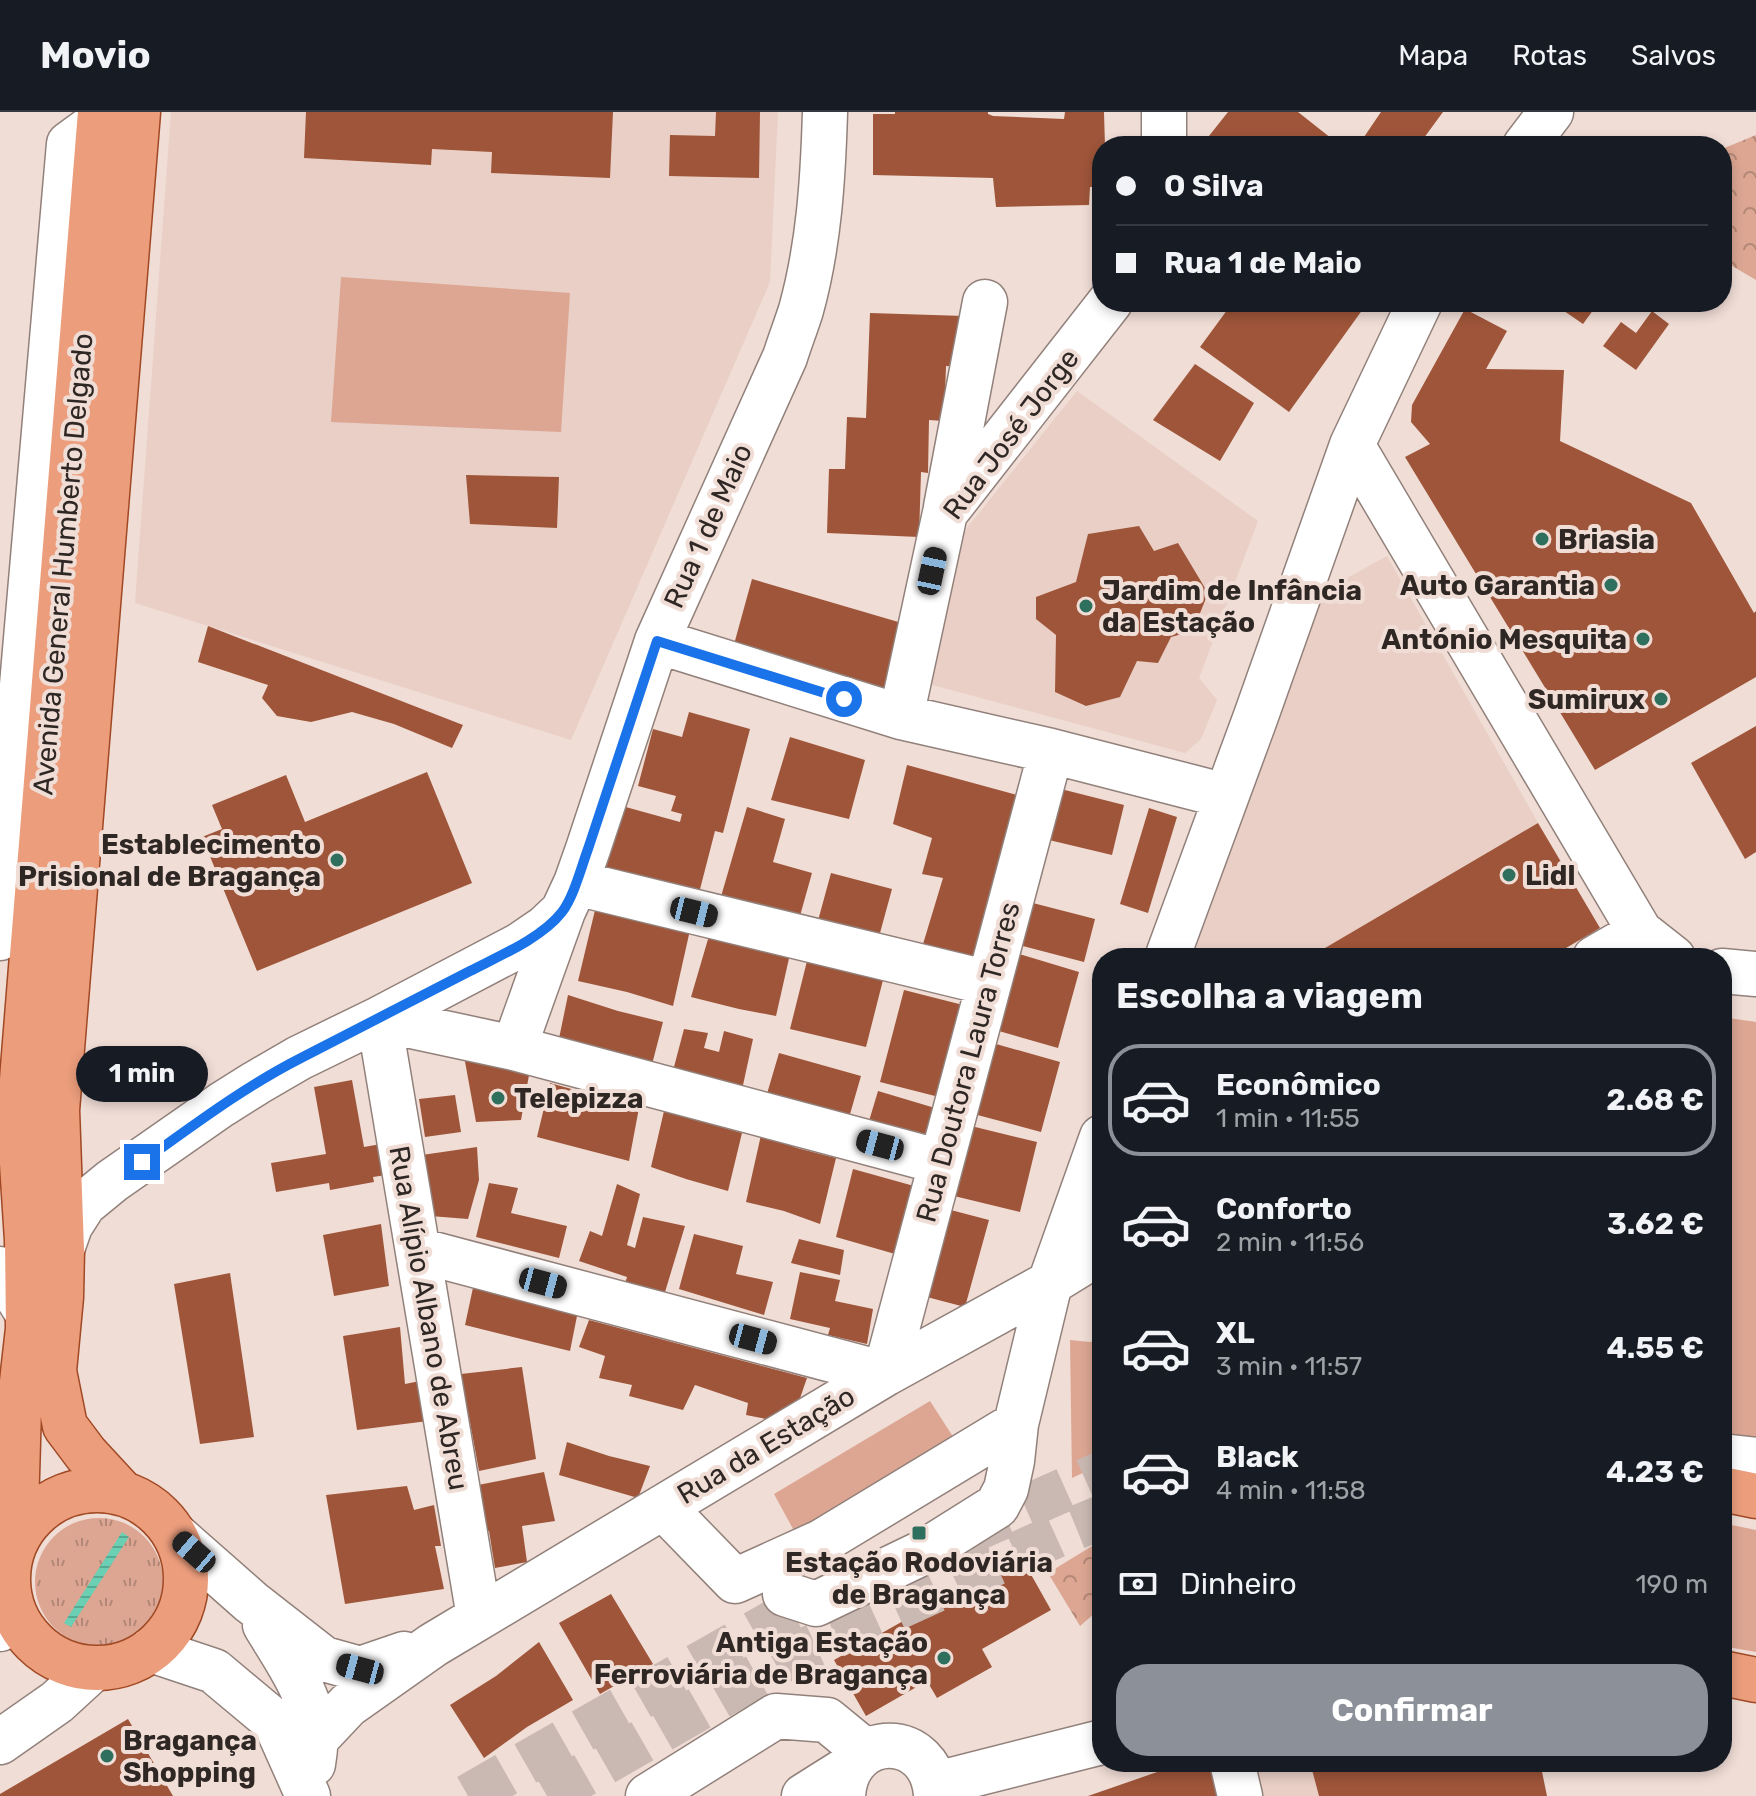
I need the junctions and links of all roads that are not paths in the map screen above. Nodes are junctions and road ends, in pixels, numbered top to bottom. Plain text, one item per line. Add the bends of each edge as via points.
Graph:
1 (825, 112) edge
2 (1164, 112) edge
3 (1551, 112) edge
4 (112, 115) edge
5 (1164, 136) edge
6 (1533, 136) edge
7 (985, 302) dead end
8 (1102, 312) edge
9 (1415, 312) edge
10 (1352, 445) junction
11 (945, 513) junction
12 (657, 641) junction
13 (901, 717) junction
14 (1051, 751) junction
15 (1226, 796) junction
16 (569, 897) junction
17 (1640, 932) junction
18 (0, 938) edge
19 (1171, 948) edge
20 (1612, 948) edge
21 (1660, 948) edge
22 (1732, 972) edge
23 (1756, 974) edge
24 (989, 983) junction
25 (379, 1019) junction
26 (514, 1048) junction
27 (9, 1113) edge
28 (58, 1143) junction
29 (941, 1162) junction
30 (1092, 1165) edge
31 (112, 1181) junction
32 (29, 1243) edge
33 (418, 1250) junction
34 (1092, 1257) edge
35 (0, 1269) edge
36 (1050, 1283) junction
37 (28, 1314) junction
38 (885, 1374) junction
39 (1014, 1442) junction
40 (1732, 1467) edge
41 (1749, 1487) edge
42 (122, 1493) junction
43 (663, 1507) junction
44 (175, 1535) junction
45 (15, 1543) junction
46 (735, 1581) junction
47 (251, 1602) junction
48 (4, 1611) edge
49 (479, 1617) junction
50 (433, 1645) junction
51 (151, 1650) junction
52 (93, 1669) junction
53 (214, 1671) junction
54 (1732, 1675) edge
55 (1756, 1680) edge
56 (325, 1719) junction
57 (0, 1742) edge
58 (1092, 1745) edge
59 (853, 1771) edge
60 (1234, 1772) edge
61 (936, 1790) edge
62 (309, 1796) edge
63 (648, 1796) edge
64 (804, 1796) edge
65 (1240, 1796) edge

1 - 12 street, Rua 1 de Maio via 818,221 800,311 785,357
2 - 5 street
3 - 6 street
4 - 18 street via 69,144
4 - 27 main road, Avenida General Humberto Delgado
4 - 28 main road, Avenida General Humberto Delgado
7 - 11 street
8 - 11 street, Rua José Jorge
9 - 10 street
10 - 15 street
10 - 17 street
11 - 13 street, Rua José Jorge
12 - 13 street
12 - 16 street, Rua 1 de Maio
13 - 14 street
14 - 15 street
14 - 24 street, Rua Doutora Laura Torres
15 - 19 street
16 - 24 street
16 - 25 street via 545,928 520,945
16 - 26 street, Rua 1 de Maio
17 - 20 street
17 - 21 street
22 - 23 street
24 - 29 street, Rua Doutora Laura Torres
25 - 26 street
25 - 31 street via 256,1083
25 - 33 street, Rua Alípio Albano de Abreu
26 - 29 street
27 - 32 main road, Avenida General Humberto Delgado
28 - 31 street via 72,1168
28 - 32 main road, Avenida General Humberto Delgado
29 - 38 street, Rua Doutora Laura Torres
30 - 36 street
31 - 32 street via 84,1204 70,1226
32 - 37 main road, Avenida General Humberto Delgado
32 - 42 main road, Avenida General Humberto Delgado via 61,1297 54,1371 65,1426
33 - 38 street
33 - 49 street, Rua Alípio Albano de Abreu
34 - 36 street, Rua da Estação
35 - 37 street
36 - 38 street, Rua da Estação
36 - 39 street
37 - 45 main road, Avenida General Humberto Delgado
38 - 43 street, Rua da Estação
39 - 46 street
39 - 46 street via 862,1558 785,1594
40 - 41 street
42 - 44 main road via 143,1502
42 - 45 main road via 71,1493 48,1504
43 - 46 street
43 - 49 street, Rua da Estação
44 - 47 street
44 - 51 main road via 186,1585 181,1610
45 - 48 main road
47 - 50 street via 324,1659 360,1669
47 - 56 street
48 - 52 main road via 37,1646 63,1662
49 - 50 street, Rua da Estação
50 - 56 street
51 - 52 main road via 124,1665
51 - 53 street
52 - 57 street
53 - 56 street
53 - 62 street via 275,1722
54 - 55 main road
56 - 62 street
58 - 61 street
59 - 61 street via 880,1746 895,1746 922,1758
59 - 63 street via 827,1720 776,1716
59 - 64 street
60 - 65 street

